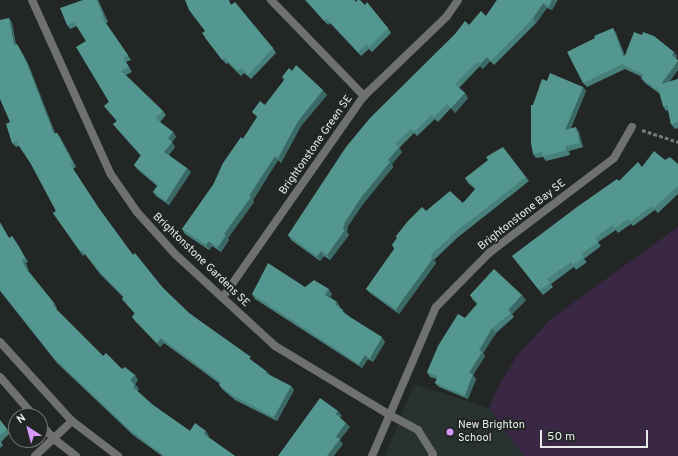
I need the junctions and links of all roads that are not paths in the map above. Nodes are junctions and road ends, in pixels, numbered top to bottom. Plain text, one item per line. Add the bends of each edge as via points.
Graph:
1 (32, 0) edge
2 (271, 0) edge
3 (458, 0) edge
4 (364, 96) junction
5 (632, 127) road end
6 (223, 297) junction
7 (0, 342) edge
8 (0, 377) edge
9 (27, 408) edge
10 (388, 414) junction
11 (72, 421) junction
12 (48, 432) edge
13 (54, 439) junction
14 (35, 456) edge
15 (76, 456) edge
16 (118, 456) edge
17 (372, 456) edge
18 (432, 456) edge

1 - 6 street, Brightonstone Gardens SE via 110,173 137,212 176,254
2 - 4 street
3 - 4 street, Brightonstone Green SE via 447,16
4 - 6 street, Brightonstone Green SE
5 - 10 street, Brightonstone Bay SE via 614,158 489,253 436,307
6 - 10 street, Brightonstone Gardens SE via 275,346
7 - 11 street
8 - 9 street
10 - 17 street, Brightonstone Bay SE
10 - 18 street, Brightonstone Gardens SE via 418,430
11 - 13 street
11 - 16 street
12 - 13 street
13 - 14 street
13 - 15 street

